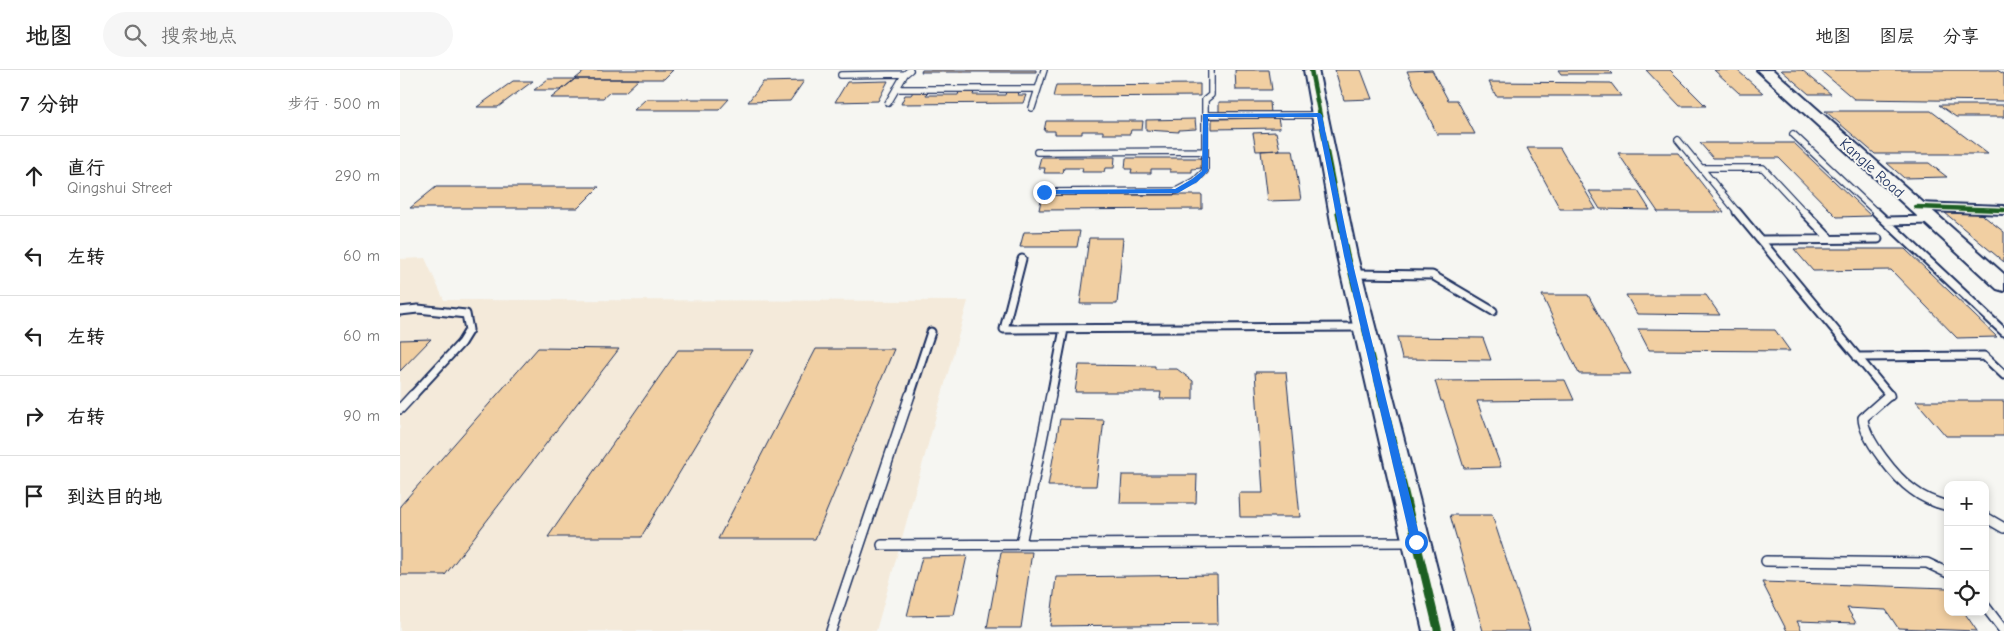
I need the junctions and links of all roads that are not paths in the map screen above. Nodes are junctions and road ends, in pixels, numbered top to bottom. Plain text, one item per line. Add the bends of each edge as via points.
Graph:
1 (910, 70) edge
2 (1044, 70) edge
3 (1211, 70) edge
4 (1310, 70) edge
5 (1764, 70) edge
6 (905, 74) junction
7 (841, 75) dead end
8 (896, 89) junction
9 (1038, 89) junction
10 (888, 103) dead end
11 (1032, 108) dead end
12 (1320, 115) junction
13 (1205, 116) junction
14 (1793, 134) dead end
15 (1678, 140) dead end
16 (1205, 151) junction
17 (1036, 152) dead end
18 (1702, 168) junction
19 (1044, 192) dead end
20 (1916, 207) junction
21 (2004, 210) edge
22 (1932, 220) junction
23 (1886, 221) junction
24 (1830, 239) junction
25 (1878, 239) dead end
26 (1761, 240) junction
27 (1022, 259) dead end
28 (1352, 274) junction
29 (2004, 285) edge
30 (400, 311) edge
31 (1493, 311) dead end
32 (1364, 326) junction
33 (1064, 328) junction
34 (932, 332) dead end
35 (2004, 332) edge
36 (1858, 357) junction
37 (2004, 375) edge
38 (400, 410) edge
39 (1944, 505) edge
40 (1989, 519) edge
41 (2004, 528) edge
42 (1416, 542) junction
43 (1021, 544) junction
44 (882, 545) dead end
45 (1766, 561) dead end
46 (1946, 571) edge
47 (1989, 611) edge
48 (831, 631) edge
49 (1438, 631) edge
50 (2004, 631) edge

1 - 6 lane
2 - 9 lane
3 - 13 lane via 1211,95 1204,100
4 - 12 street
5 - 20 street, Kangle Road
6 - 7 lane
6 - 8 lane
8 - 9 lane
8 - 10 lane
9 - 11 lane
12 - 13 lane
12 - 28 street
13 - 16 lane
14 - 23 lane
15 - 18 lane
16 - 17 lane
16 - 19 lane via 1205,171 1195,181 1176,191
18 - 24 lane via 1763,168
18 - 26 lane
20 - 21 street
20 - 22 street, Kangle Road
22 - 23 lane
22 - 29 street, Kangle Road
23 - 35 lane
24 - 25 lane
24 - 26 lane
26 - 36 lane
27 - 33 lane via 1004,329
28 - 31 lane via 1432,275
28 - 32 street
30 - 38 lane via 418,309 466,314 469,330
32 - 33 lane
32 - 42 street
33 - 43 lane
34 - 48 lane
36 - 37 lane via 1984,356
36 - 39 lane via 1890,396 1866,412 1862,419 1863,428 1902,481 1928,499
40 - 41 lane
42 - 43 lane
42 - 49 street
43 - 44 lane
45 - 46 lane via 1927,563
47 - 50 lane

